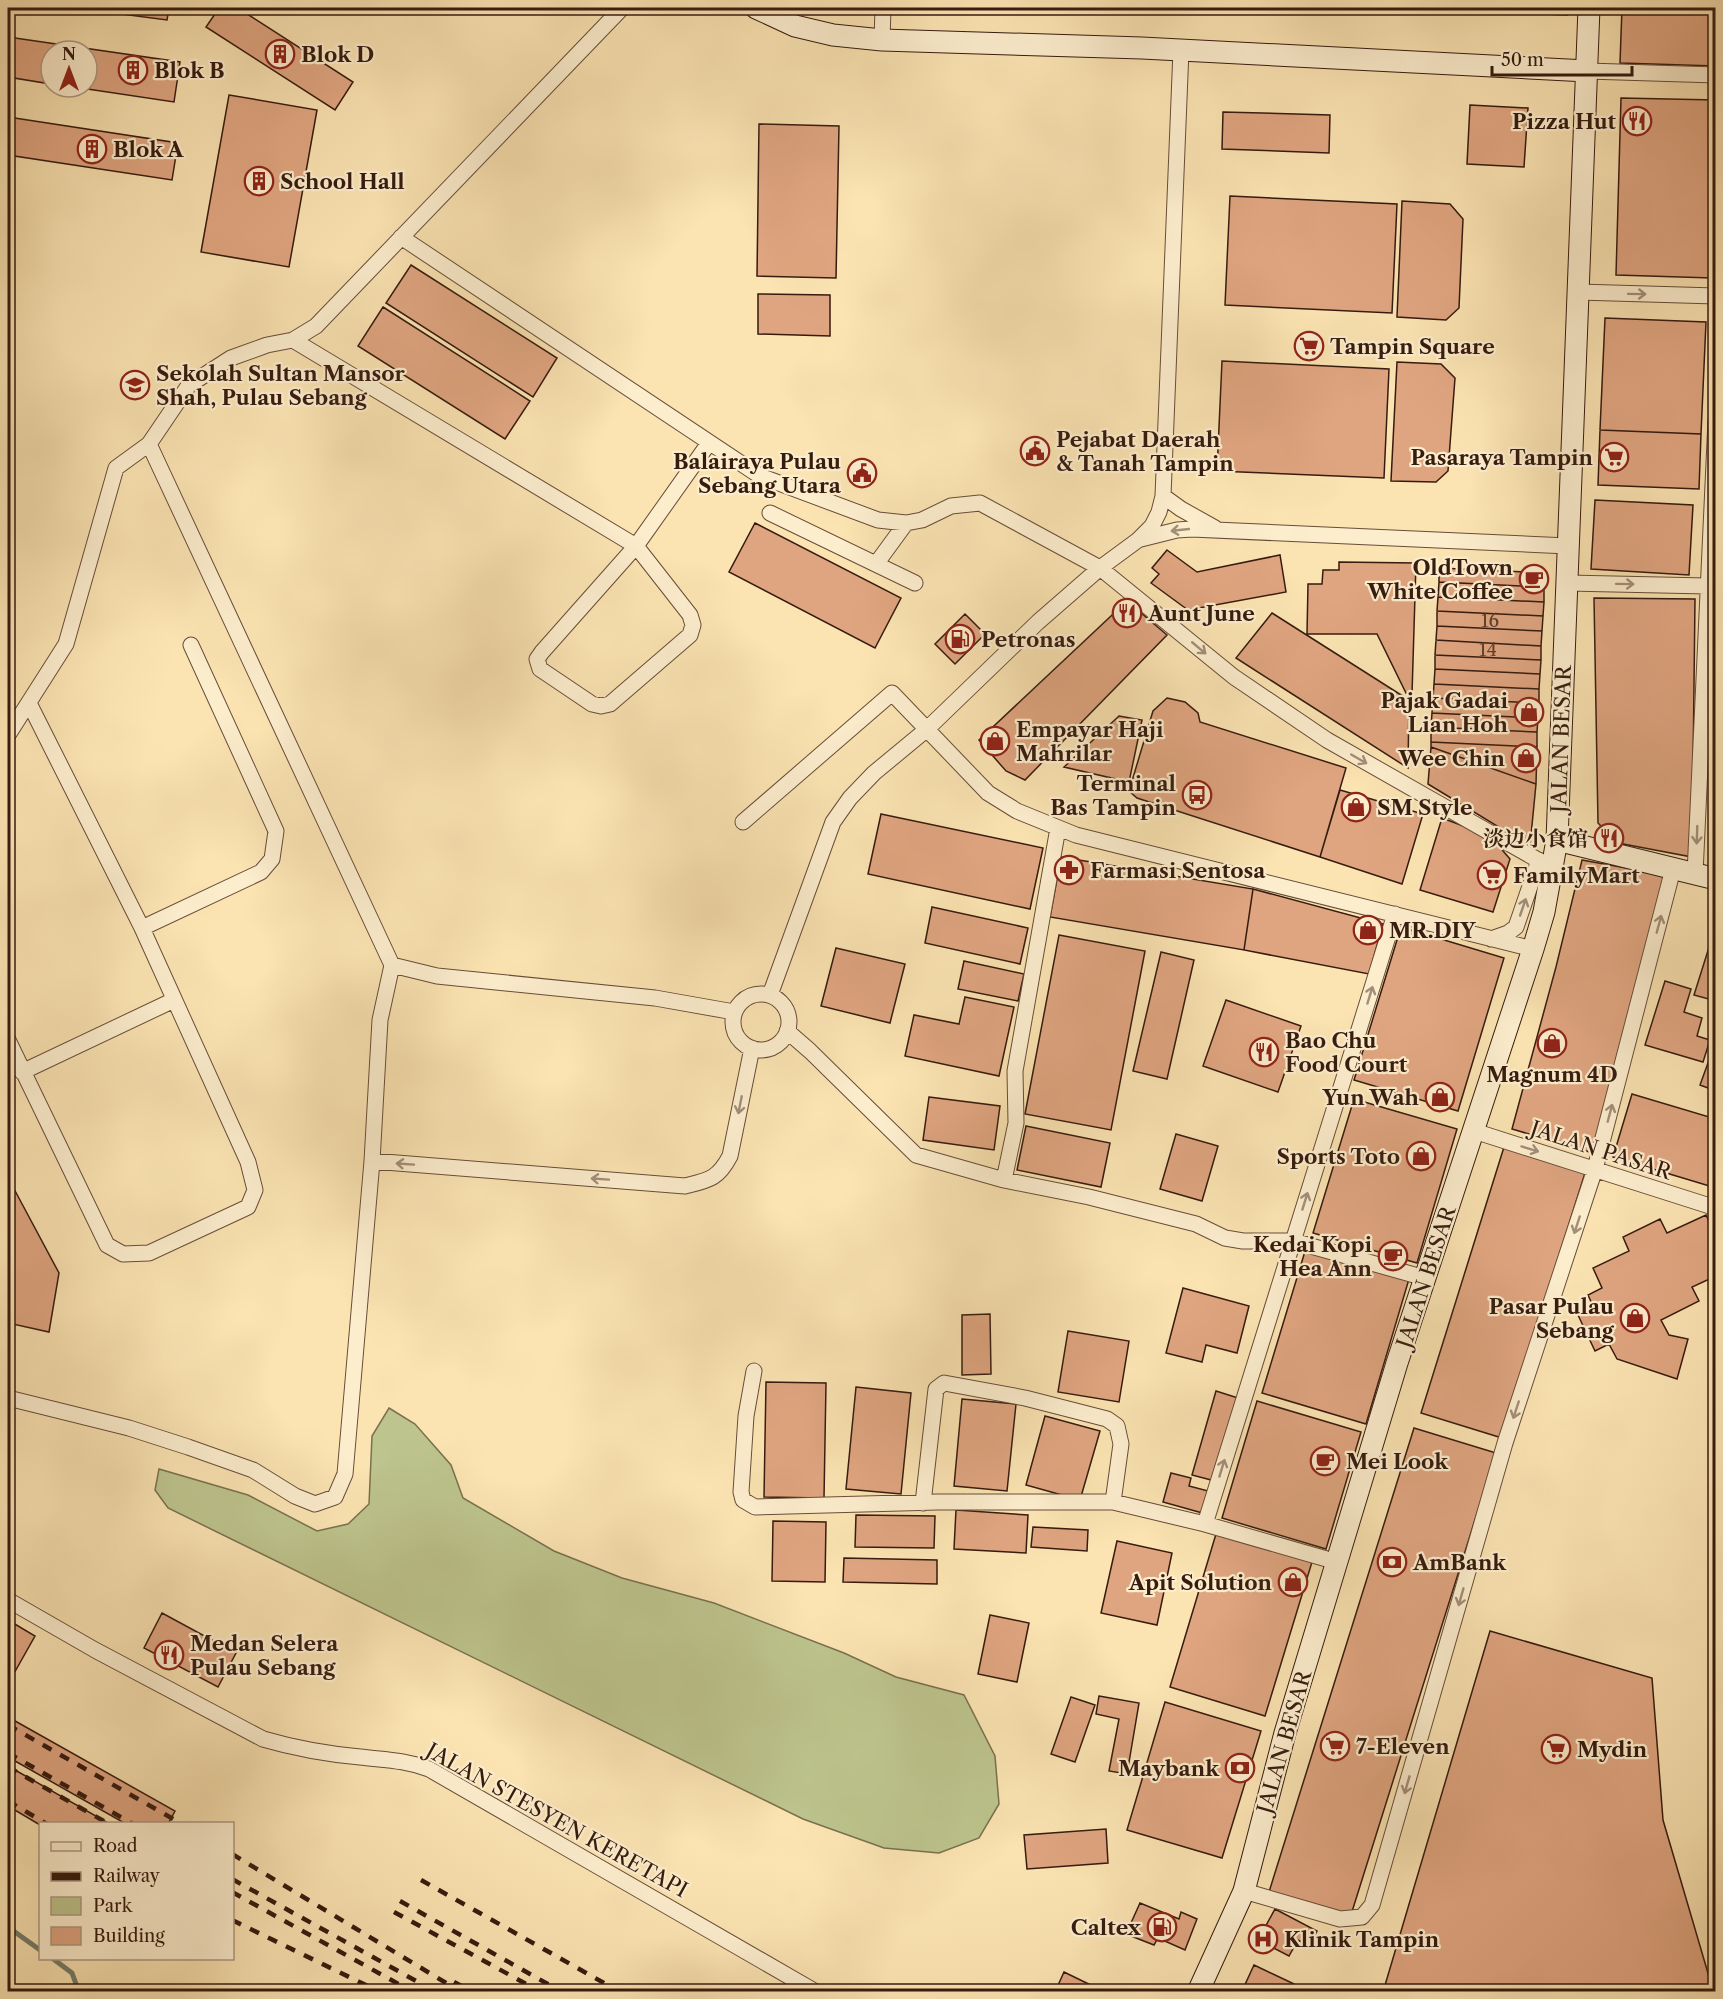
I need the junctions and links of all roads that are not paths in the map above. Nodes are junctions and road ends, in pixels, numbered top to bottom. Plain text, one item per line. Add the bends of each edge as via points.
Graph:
1 (622, 8) edge
2 (756, 8) edge
3 (883, 8) edge
4 (1589, 8) edge
5 (882, 40) junction
6 (1181, 50) junction
7 (1587, 71) junction
8 (1716, 75) edge
9 (401, 237) junction
10 (1578, 292) junction
11 (1716, 296) edge
12 (293, 340) junction
13 (1716, 420) edge
14 (709, 443) junction
15 (149, 444) junction
16 (1163, 496) junction
17 (770, 513) dead end
18 (906, 523) junction
19 (1223, 532) junction
20 (1138, 540) junction
21 (636, 546) junction
22 (1568, 546) junction
23 (876, 564) junction
24 (1100, 568) junction
25 (1567, 582) junction
26 (915, 583) dead end
27 (1707, 586) junction
28 (191, 645) dead end
29 (29, 703) junction
30 (926, 730) junction
31 (8, 735) edge
32 (743, 822) dead end
33 (1058, 828) junction
34 (1557, 840) junction
35 (1546, 864) junction
36 (1673, 869) junction
37 (1705, 876) edge
38 (1395, 914) junction
39 (142, 928) junction
40 (1491, 939) junction
41 (1533, 949) junction
42 (392, 964) junction
43 (770, 995) junction
44 (174, 1000) junction
45 (734, 1012) junction
46 (787, 1031) junction
47 (8, 1040) edge
48 (752, 1048) junction
49 (22, 1072) junction
50 (1474, 1131) junction
51 (372, 1161) junction
52 (1595, 1169) junction
53 (1004, 1180) junction
54 (1716, 1208) edge
55 (1293, 1241) junction
56 (1425, 1278) junction
57 (754, 1371) dead end
58 (8, 1398) edge
59 (1113, 1502) junction
60 (923, 1503) junction
61 (1205, 1524) junction
62 (1337, 1562) junction
63 (8, 1600) edge
64 (1244, 1891) junction
65 (816, 1992) edge
66 (1198, 1992) edge

1 - 9 street
2 - 5 street via 795,26
3 - 5 street
4 - 7 street, JALAN BESAR
5 - 6 street
6 - 7 street
6 - 16 street
7 - 8 street
7 - 10 street, JALAN BESAR
9 - 12 street via 316,326
9 - 14 street
10 -> 11 street
10 - 22 street, JALAN BESAR
12 - 15 street via 231,358 189,385
12 - 21 street
13 - 27 street
14 - 18 street via 760,476 878,520
14 - 21 street
15 - 29 street via 116,468 66,644
15 - 42 street
16 - 19 street
16 - 20 street via 1152,526
17 - 23 street
18 - 23 street
18 - 24 street via 951,506 980,503
19 -> 20 street via 1177,530
19 - 22 street
20 - 24 street
21 - 21 street via 537,659 540,669 591,704 610,704 690,635 693,625 690,615
22 - 25 street, JALAN BESAR
23 - 26 street
24 - 30 street
24 -> 35 street via 1234,678 1327,740
25 -> 27 street
25 - 34 street, JALAN BESAR
27 -> 37 street
28 - 39 street via 276,831 272,860 261,872
29 - 31 street
29 - 39 street
30 - 32 street via 892,693
30 - 33 street via 988,793 1017,811
30 - 43 street via 874,773 833,822
33 - 38 street
33 - 53 street via 1015,1071 1016,1124
34 - 35 street, JALAN BESAR
34 - 36 street
40 -> 35 street via 1516,927
35 - 41 street, JALAN BESAR via 1544,912
36 - 37 street
52 -> 36 street
38 - 40 street
55 -> 38 street
39 - 44 street
40 - 41 street
41 - 50 street, JALAN BESAR
42 - 45 street via 437,976 655,998
42 - 51 street via 380,1020
43 - 45 street via 745,999
43 - 46 street via 784,1006 789,1022
44 - 49 street
44 - 49 street via 248,1162 255,1190 248,1207 148,1252 123,1254 107,1245
45 - 48 street via 734,1030
46 - 48 street via 783,1039 769,1048
46 - 53 street via 916,1155
47 - 49 street
48 -> 51 street via 730,1156 712,1180 685,1186
50 -> 52 street, JALAN PASAR
50 - 56 street, JALAN BESAR
51 - 58 street via 345,1474 335,1497 315,1504 253,1470 188,1447
52 - 54 street, JALAN PASAR
52 -> 64 street via 1505,1443 1372,1905 1362,1917 1340,1919
53 - 55 street via 1196,1224 1225,1238
55 - 56 street
61 -> 55 street
56 - 62 street, JALAN BESAR
57 - 60 street via 746,1416 743,1500 755,1507
59 - 60 street
59 - 60 street via 1121,1444 1117,1426 1107,1419 1025,1398 944,1383 936,1389
59 - 61 street
61 - 62 street
62 - 64 street, JALAN BESAR via 1285,1733
63 - 65 street, JALAN STESYEN KERETAPI via 263,1739 358,1757 411,1762 429,1769
64 - 66 street, JALAN BESAR

